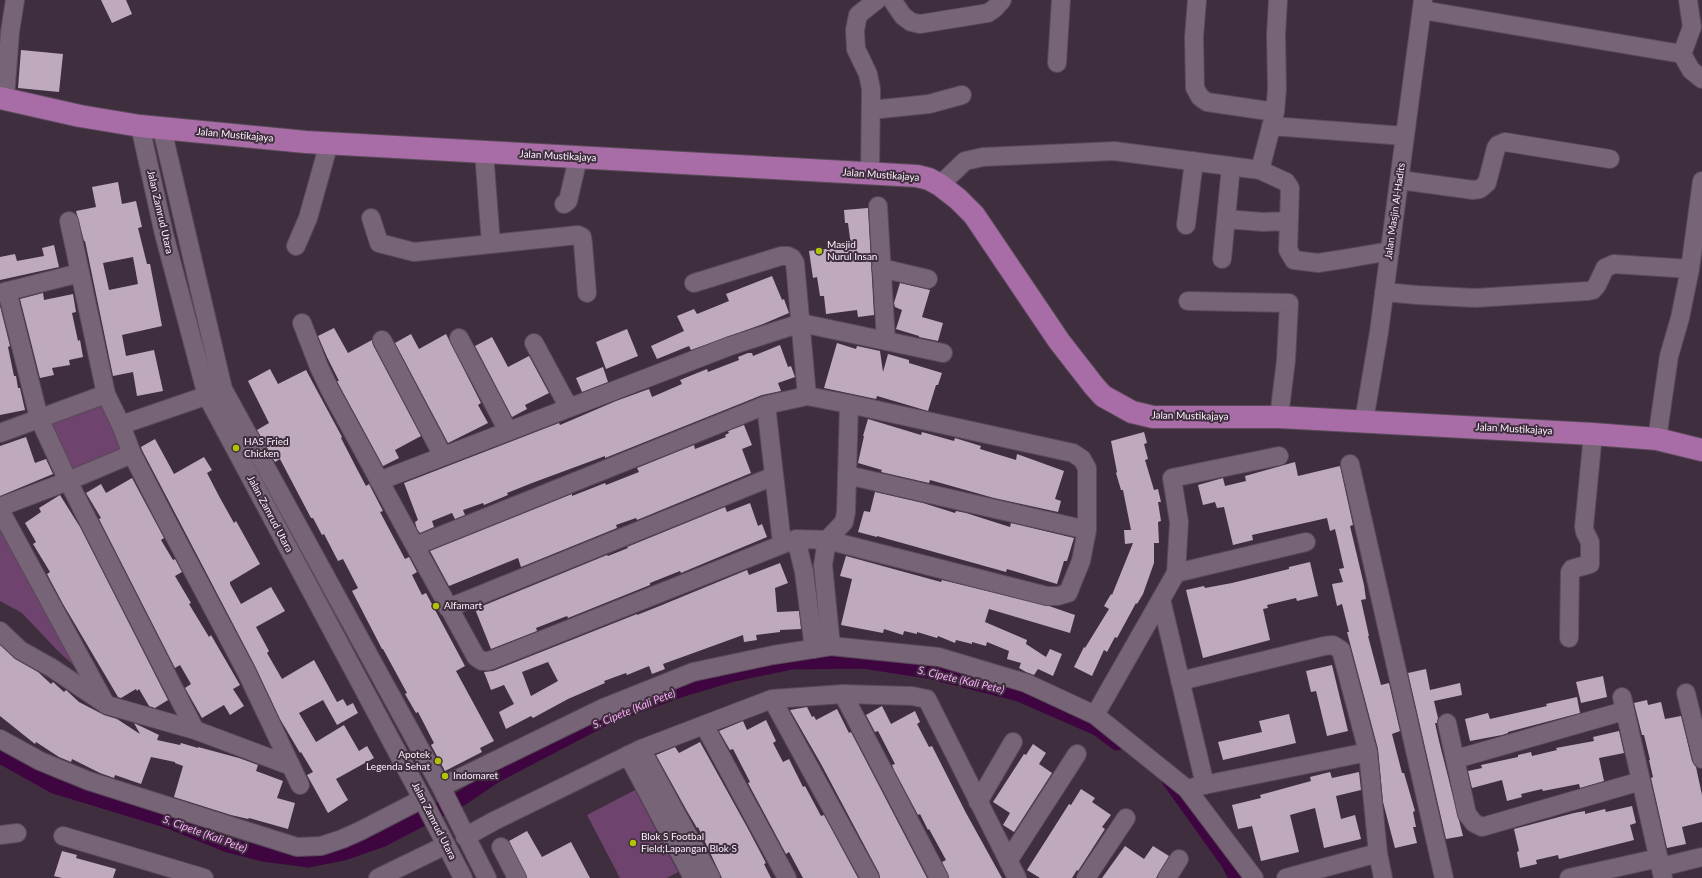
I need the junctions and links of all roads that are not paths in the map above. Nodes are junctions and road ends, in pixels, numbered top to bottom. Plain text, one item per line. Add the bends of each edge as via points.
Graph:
1 (15, 0) edge
2 (877, 0) edge
3 (892, 0) edge
4 (1002, 0) edge
5 (1061, 0) edge
6 (1198, 0) edge
7 (1278, 0) edge
8 (1688, 0) edge
9 (1422, 5) edge
10 (1697, 30) edge
11 (1682, 54) junction
12 (1056, 63) dead end
13 (1702, 78) edge
14 (962, 95) dead end
15 (2, 99) edge
16 (871, 110) junction
17 (1273, 119) junction
18 (140, 126) junction
19 (162, 129) junction
20 (1405, 136) junction
21 (329, 143) junction
22 (484, 152) junction
23 (578, 158) junction
24 (1610, 160) dead end
25 (1194, 161) junction
26 (1231, 166) junction
27 (1260, 170) junction
28 (870, 174) junction
29 (1400, 180) junction
30 (1702, 181) edge
31 (940, 185) junction
32 (564, 204) dead end
33 (878, 206) dead end
34 (371, 218) dead end
35 (1226, 219) junction
36 (69, 221) dead end
37 (1288, 221) junction
38 (1186, 225) dead end
39 (185, 229) junction
40 (164, 234) junction
41 (491, 244) junction
42 (296, 246) dead end
43 (1390, 251) junction
44 (1222, 259) dead end
45 (882, 268) junction
46 (1690, 269) junction
47 (80, 272) junction
48 (928, 278) dead end
49 (694, 283) dead end
50 (3, 292) edge
51 (1384, 292) junction
52 (586, 293) dead end
53 (1188, 301) dead end
54 (302, 323) dead end
55 (801, 324) junction
56 (459, 338) dead end
57 (382, 340) dead end
58 (886, 341) junction
59 (534, 343) dead end
60 (943, 353) dead end
61 (215, 392) junction
62 (106, 394) junction
63 (807, 396) junction
64 (849, 404) junction
65 (766, 405) junction
66 (569, 408) junction
67 (1279, 416) junction
68 (39, 418) junction
69 (1364, 421) junction
70 (121, 425) junction
71 (508, 431) junction
72 (0, 433) edge
73 (1593, 434) junction
74 (1657, 439) junction
75 (1702, 450) edge
76 (132, 454) junction
77 (443, 456) junction
78 (1279, 456) dead end
79 (1350, 464) dead end
80 (847, 475) junction
81 (774, 476) junction
82 (68, 481) junction
83 (379, 481) junction
84 (0, 509) edge
85 (1087, 530) junction
86 (827, 540) junction
87 (789, 542) junction
88 (1306, 542) dead end
89 (415, 546) junction
90 (1176, 573) junction
91 (1161, 598) junction
92 (448, 608) junction
93 (0, 631) edge
94 (1569, 638) dead end
95 (823, 648) junction
96 (1180, 681) junction
97 (1686, 693) dead end
98 (843, 694) junction
99 (772, 699) junction
100 (107, 705) junction
101 (1095, 715) junction
102 (1446, 723) dead end
103 (704, 725) junction
104 (195, 730) junction
105 (0, 739) edge
106 (1013, 742) dead end
107 (635, 752) junction
108 (1368, 752) junction
109 (1077, 754) dead end
110 (1456, 759) junction
111 (1702, 759) edge
112 (291, 766) junction
113 (1641, 781) junction
114 (300, 785) dead end
115 (1205, 785) junction
116 (1187, 789) junction
117 (443, 791) junction
118 (423, 800) junction
119 (978, 802) junction
120 (1126, 818) dead end
121 (464, 835) junction
122 (63, 836) dead end
123 (445, 843) junction
124 (501, 847) dead end
125 (1378, 853) junction
126 (1702, 857) edge
127 (1179, 859) dead end
128 (1008, 861) junction
129 (1661, 871) edge
130 (204, 878) edge
131 (378, 878) edge
132 (463, 878) edge
133 (487, 878) edge
134 (517, 878) edge
135 (693, 878) edge
136 (712, 878) edge
137 (787, 878) edge
138 (870, 878) edge
139 (939, 878) edge
140 (1017, 878) edge
141 (1086, 878) edge
142 (1167, 878) edge
143 (1254, 878) edge
144 (1286, 878) edge
145 (1383, 878) edge
146 (1444, 878) edge
147 (1569, 878) edge

1 - 15 street
2 - 16 street via 858,15 855,30 856,49 868,74 871,89
3 - 4 street via 903,16 911,22 920,24 988,13
5 - 12 street
6 - 17 street via 1194,37 1195,88 1200,97 1207,102
7 - 17 street via 1278,89
8 - 10 street
9 - 11 street
9 - 20 street, Jalan Masjin Al-Hadits
10 - 11 street
11 - 13 street via 1691,70
14 - 16 street via 929,104
15 - 18 main road, Jalan Mustikajaya
16 - 28 street
17 - 20 street
17 - 27 street
18 - 19 main road, Jalan Mustikajaya
18 - 40 street, Jalan Zamrud Utara
19 - 21 main road, Jalan Mustikajaya
19 - 39 street, Jalan Zamrud Utara
20 - 29 street, Jalan Masjin Al-Hadits
21 - 22 main road, Jalan Mustikajaya
21 - 42 street via 308,218
22 - 23 main road, Jalan Mustikajaya
22 - 41 street
23 - 28 main road, Jalan Mustikajaya
23 - 32 street via 568,201
24 - 29 street via 1505,142 1496,148 1487,183 1480,189
25 - 26 street
25 - 31 street via 1114,151 983,157 965,161
25 - 38 street
26 - 27 street
26 - 35 street
27 - 37 street via 1286,182 1290,188
28 - 31 main road, Jalan Mustikajaya via 917,176
29 - 43 street, Jalan Masjin Al-Hadits
30 - 46 street
31 - 67 main road, Jalan Mustikajaya via 974,215 1060,341 1103,396 1132,412 1153,417
33 - 45 street
34 - 41 street via 379,243 414,252
35 - 37 street
35 - 44 street
36 - 47 street
37 - 43 street via 1288,250 1294,260 1344,260
39 - 40 street
39 - 61 street, Jalan Zamrud Utara
40 - 61 street, Jalan Zamrud Utara
41 - 52 street via 578,235 582,237
43 - 51 street, Jalan Masjin Al-Hadits
45 - 48 street
45 - 58 street
46 - 51 street via 1614,264 1605,268 1597,285 1588,291 1475,298
46 - 74 street via 1669,356
47 - 50 street
47 - 62 street
49 - 55 street via 788,256 795,264
50 - 68 street
51 - 69 street, Jalan Masjin Al-Hadits
53 - 67 street via 1289,303 1286,360
54 - 83 street via 327,384
55 - 58 street
55 - 63 street
55 - 66 street via 730,346
56 - 71 street
57 - 77 street
58 - 60 street
59 - 66 street
61 - 70 street
61 - 117 street, Jalan Zamrud Utara
61 - 118 street, Jalan Zamrud Utara
62 - 68 street
62 - 70 street
63 - 64 street
63 - 65 street
64 - 80 street
64 - 85 street via 1073,453 1082,459 1087,468
65 - 81 street
65 - 89 street
66 - 71 street
67 - 69 main road, Jalan Mustikajaya
68 - 72 street
68 - 82 street
69 - 73 main road, Jalan Mustikajaya
70 - 76 street
71 - 77 street
73 - 74 main road, Jalan Mustikajaya
73 - 94 street via 1584,527 1590,542 1590,564 1572,569 1570,572
74 - 75 main road, Jalan Mustikajaya
76 - 82 street
76 - 112 street via 246,671
77 - 83 street
78 - 90 street via 1172,478 1179,522
79 - 146 street
80 - 85 street
80 - 86 street via 844,522
81 - 87 street
81 - 92 street
82 - 84 street
82 - 104 street
83 - 89 street
84 - 100 street
85 - 86 street via 1081,561 1068,593 1058,596 1047,596
86 - 87 street
86 - 95 street via 823,565
87 - 92 street via 489,661 482,661 476,657
87 - 95 street via 804,572
88 - 90 street
89 - 92 street
90 - 91 street
91 - 96 street
91 - 101 street
93 - 100 street via 20,650
95 - 101 street via 939,657 1026,682
95 - 117 street via 693,672 602,708
96 - 108 street via 1332,644 1341,650
96 - 115 street
97 - 111 street
98 - 99 street
98 - 119 street via 912,696 926,699
98 - 139 street
99 - 103 street
99 - 138 street
100 - 104 street
101 - 116 street
102 - 110 street
103 - 107 street
103 - 137 street
104 - 112 street
105 - 118 street via 40,761 89,781 297,847 321,846 342,839
106 - 119 street
107 - 121 street
107 - 135 street
107 - 136 street
108 - 115 street
108 - 125 street
109 - 128 street
110 - 113 street via 1467,814 1474,823 1482,827
110 - 113 street via 1623,704
112 - 114 street
113 - 129 street
115 - 116 street
116 - 143 street
117 - 121 street, Jalan Zamrud Utara
118 - 123 street, Jalan Zamrud Utara
119 - 128 street
120 - 141 street
121 - 133 street, Jalan Zamrud Utara
122 - 130 street
123 - 131 street
123 - 132 street, Jalan Zamrud Utara
124 - 134 street
125 - 144 street
125 - 145 street
126 - 129 street
127 - 142 street
128 - 140 street
129 - 147 street

